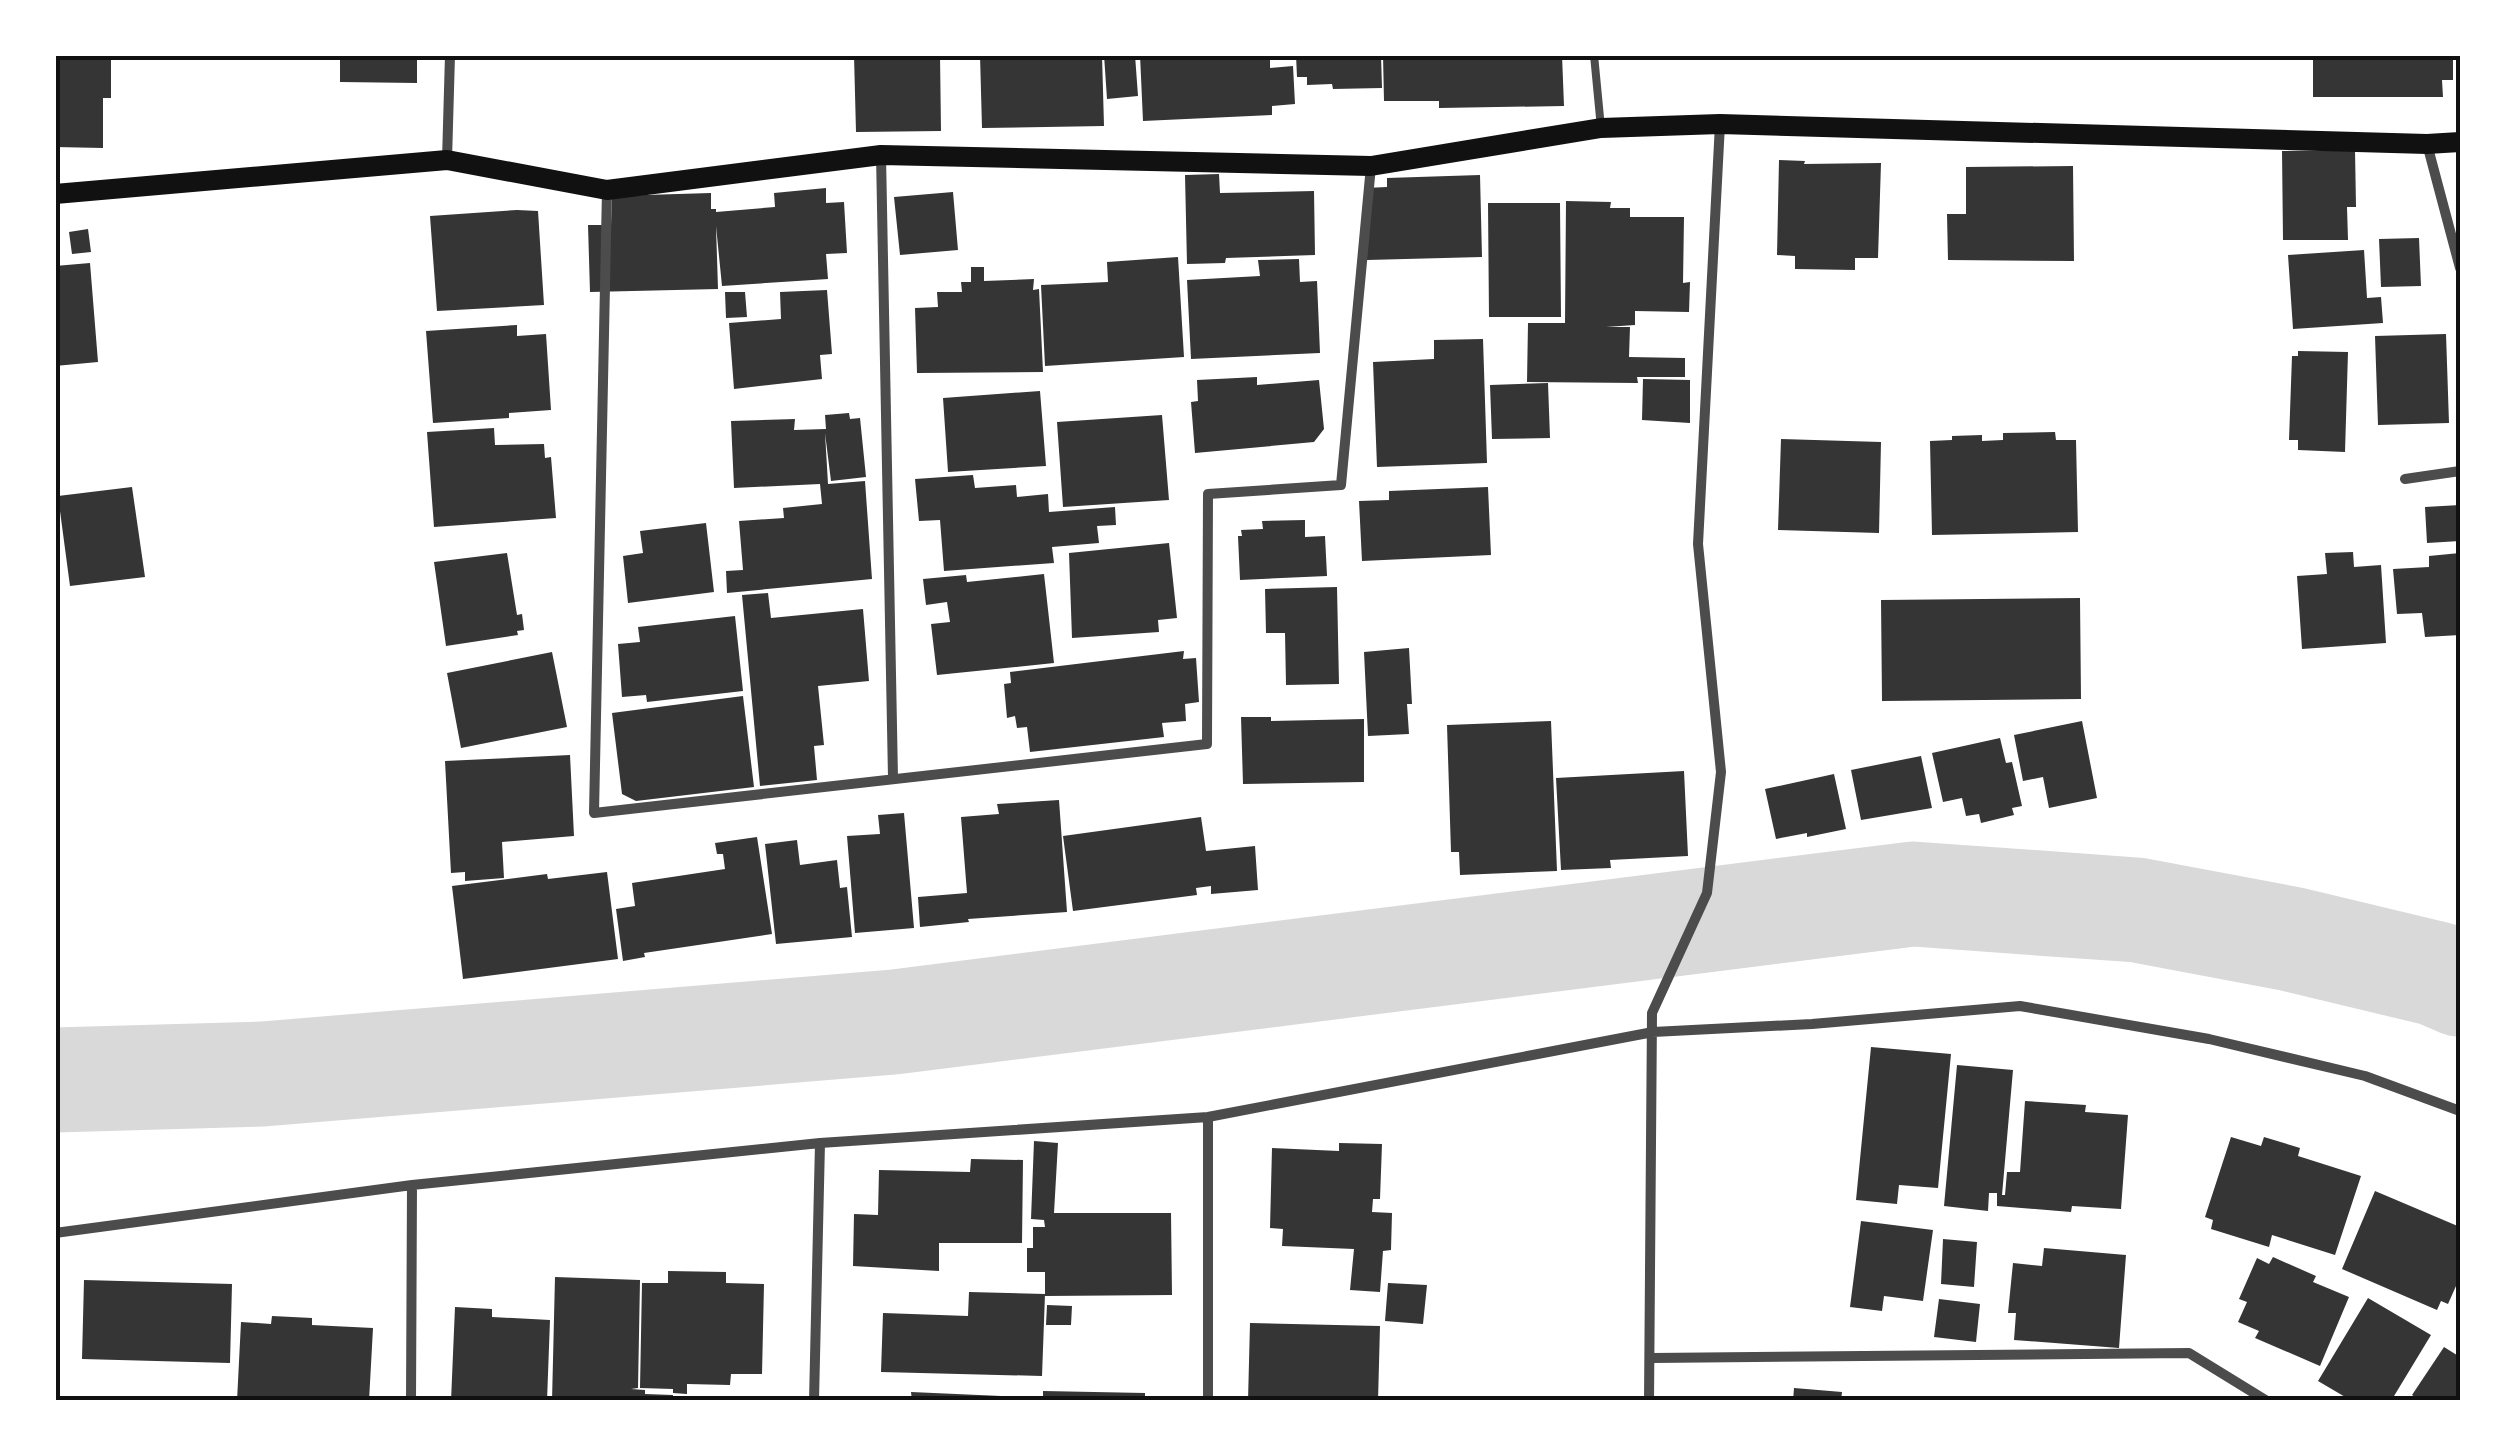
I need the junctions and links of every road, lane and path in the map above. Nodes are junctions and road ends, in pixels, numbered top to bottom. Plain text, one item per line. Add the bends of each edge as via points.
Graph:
1 (450, 55) edge
2 (1594, 55) edge
3 (1720, 124) junction
4 (1602, 128) junction
5 (2460, 142) edge
6 (2427, 144) junction
7 (881, 155) junction
8 (447, 160) junction
9 (1371, 166) junction
10 (607, 190) junction
11 (55, 194) edge
12 (2460, 268) edge
13 (2460, 470) edge
14 (2405, 479) dead end
15 (893, 778) junction
16 (1652, 1032) junction
17 (2460, 1111) edge
18 (1208, 1118) junction
19 (820, 1143) junction
20 (412, 1185) junction
21 (55, 1233) edge
22 (1652, 1358) junction
23 (411, 1401) edge
24 (814, 1401) edge
25 (1208, 1401) edge
26 (1649, 1401) edge
27 (2267, 1401) edge

1 - 8 street
2 - 4 lane
3 - 4 main road
3 - 6 main road
3 - 16 street via 1698,544 1721,772 1708,893 1652,1013
4 - 9 main road
5 - 6 main road
6 - 12 street
7 - 9 main road
7 - 10 main road
7 - 15 street
8 - 10 main road
8 - 11 main road
9 - 15 street via 1341,486 1208,494 1207,744
10 - 15 street via 594,813
13 - 14 street
16 - 17 street via 2020,1006 2210,1039 2365,1076
16 - 18 street
16 - 22 street
18 - 19 street
18 - 25 street
19 - 20 street
19 - 24 street
20 - 21 street
20 - 23 street
22 - 26 street
22 - 27 street via 2190,1353

